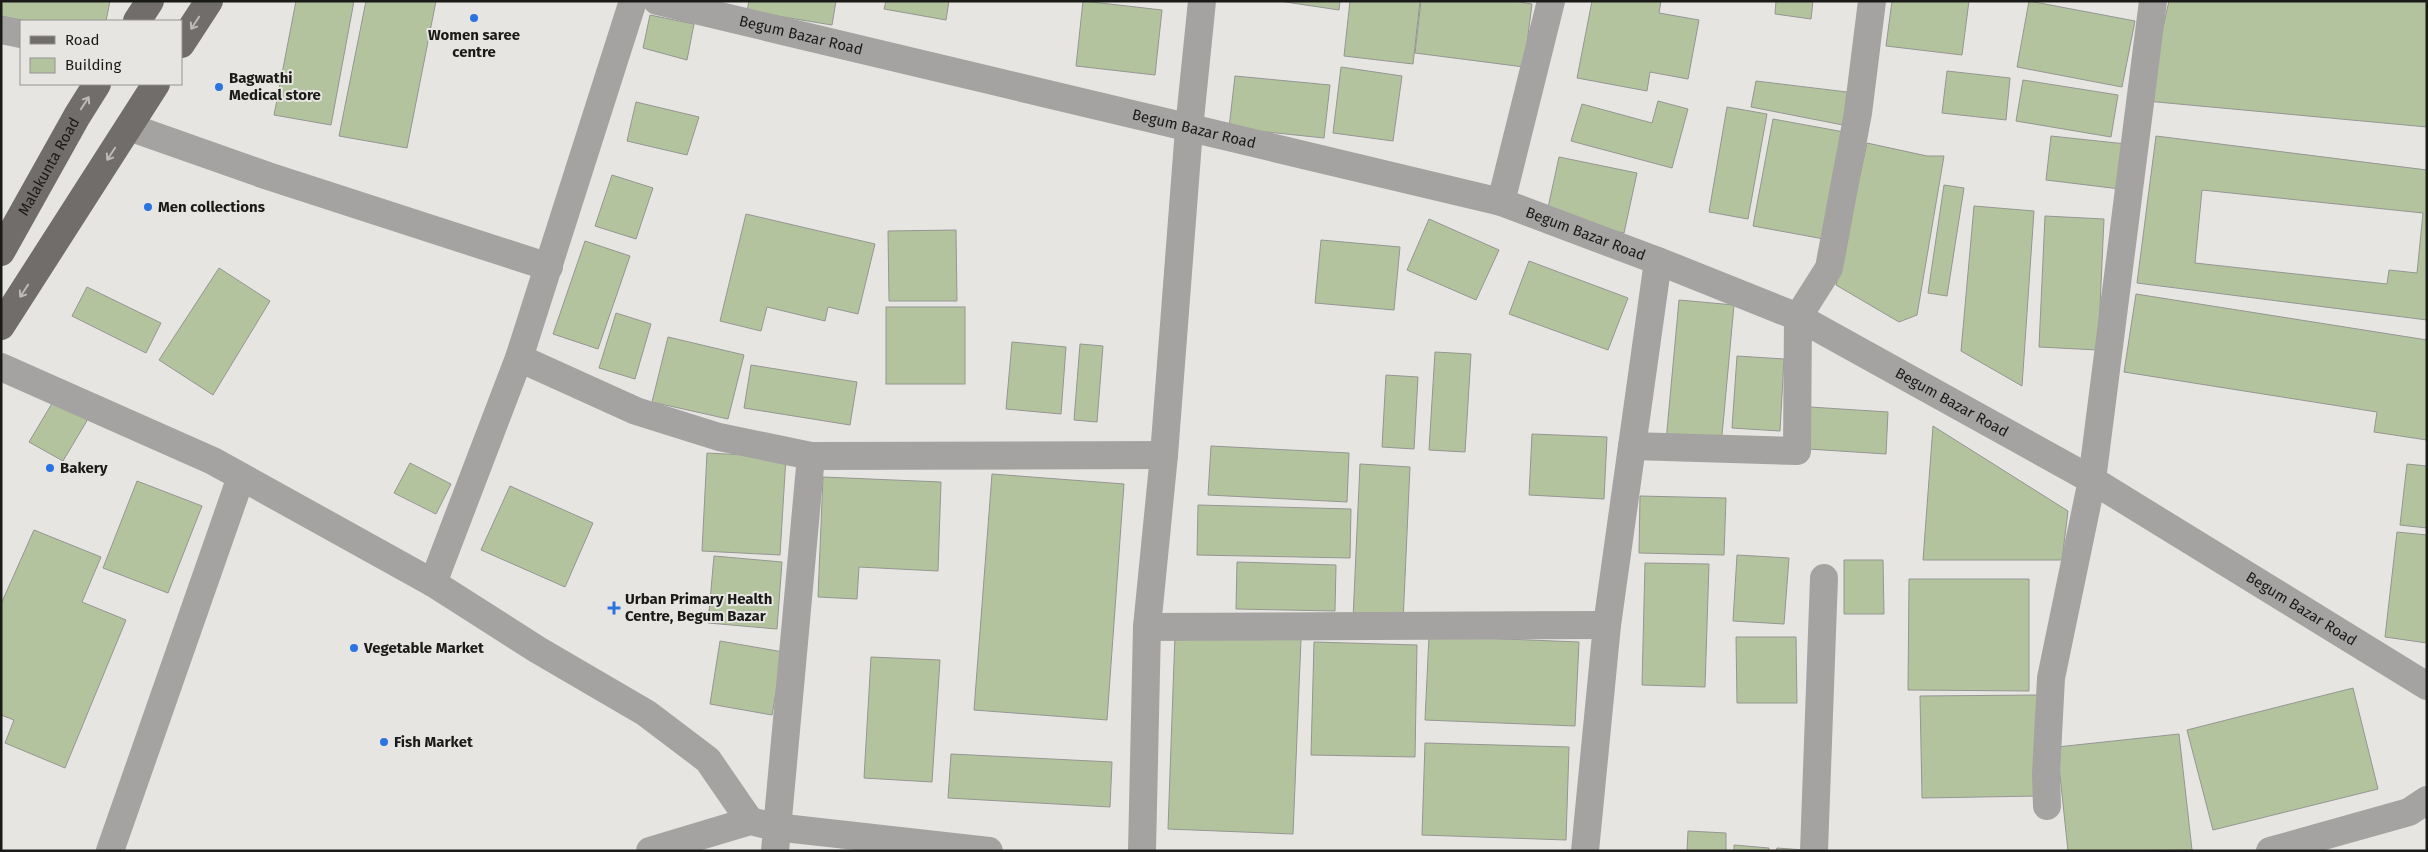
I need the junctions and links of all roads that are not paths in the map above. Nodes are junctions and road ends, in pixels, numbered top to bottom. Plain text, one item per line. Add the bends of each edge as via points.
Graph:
1 (150, 1) edge
2 (209, 1) edge
3 (633, 1) edge
4 (657, 1) edge
5 (1202, 1) edge
6 (1551, 1) edge
7 (1872, 1) edge
8 (2152, 1) edge
9 (704, 7) edge
10 (138, 20) edge
11 (1, 30) edge
12 (20, 34) edge
13 (182, 42) edge
14 (96, 85) edge
15 (155, 85) edge
16 (129, 127) junction
17 (1189, 129) junction
18 (1501, 202) junction
19 (1, 252) edge
20 (1658, 261) junction
21 (549, 267) junction
22 (1798, 317) junction
23 (1, 326) edge
24 (519, 358) junction
25 (1, 366) edge
26 (1632, 446) junction
27 (1164, 455) junction
28 (812, 456) junction
29 (241, 477) junction
30 (2092, 480) junction
31 (1824, 578) dead end
32 (433, 583) junction
33 (1607, 625) junction
34 (1147, 627) junction
35 (2427, 686) edge
36 (2427, 800) edge
37 (2047, 806) dead end
38 (767, 833) edge
39 (110, 851) edge
40 (650, 851) edge
41 (989, 851) edge
42 (1142, 851) edge
43 (1585, 851) edge
44 (1814, 851) edge
45 (2270, 851) edge

1 - 10 main road
2 -> 13 main road
3 - 21 street
4 - 9 street, Begum Bazar Road
5 - 17 street
6 - 18 street
7 - 22 street via 1858,113 1829,268
8 - 30 street
9 - 17 street, Begum Bazar Road
11 - 12 street
19 -> 14 main road, Malakunta Road
15 - 16 main road
16 - 21 street via 268,176
16 -> 23 main road
17 - 18 street, Begum Bazar Road
17 - 27 street
18 - 20 street, Begum Bazar Road
20 - 22 street, Begum Bazar Road
20 - 26 street
21 - 24 street
22 - 26 street via 1797,451
22 - 30 street, Begum Bazar Road
24 - 28 street via 636,411 719,437
24 - 32 street
25 - 29 street
26 - 33 street
27 - 28 street
27 - 34 street
28 - 38 street
29 - 32 street
29 - 39 street
30 - 35 street, Begum Bazar Road
30 - 37 street via 2052,678
31 - 44 street
32 - 38 street via 646,713 708,760
33 - 34 street
33 - 43 street
34 - 42 street
36 - 45 street via 2409,812
38 - 40 street
38 - 41 street

